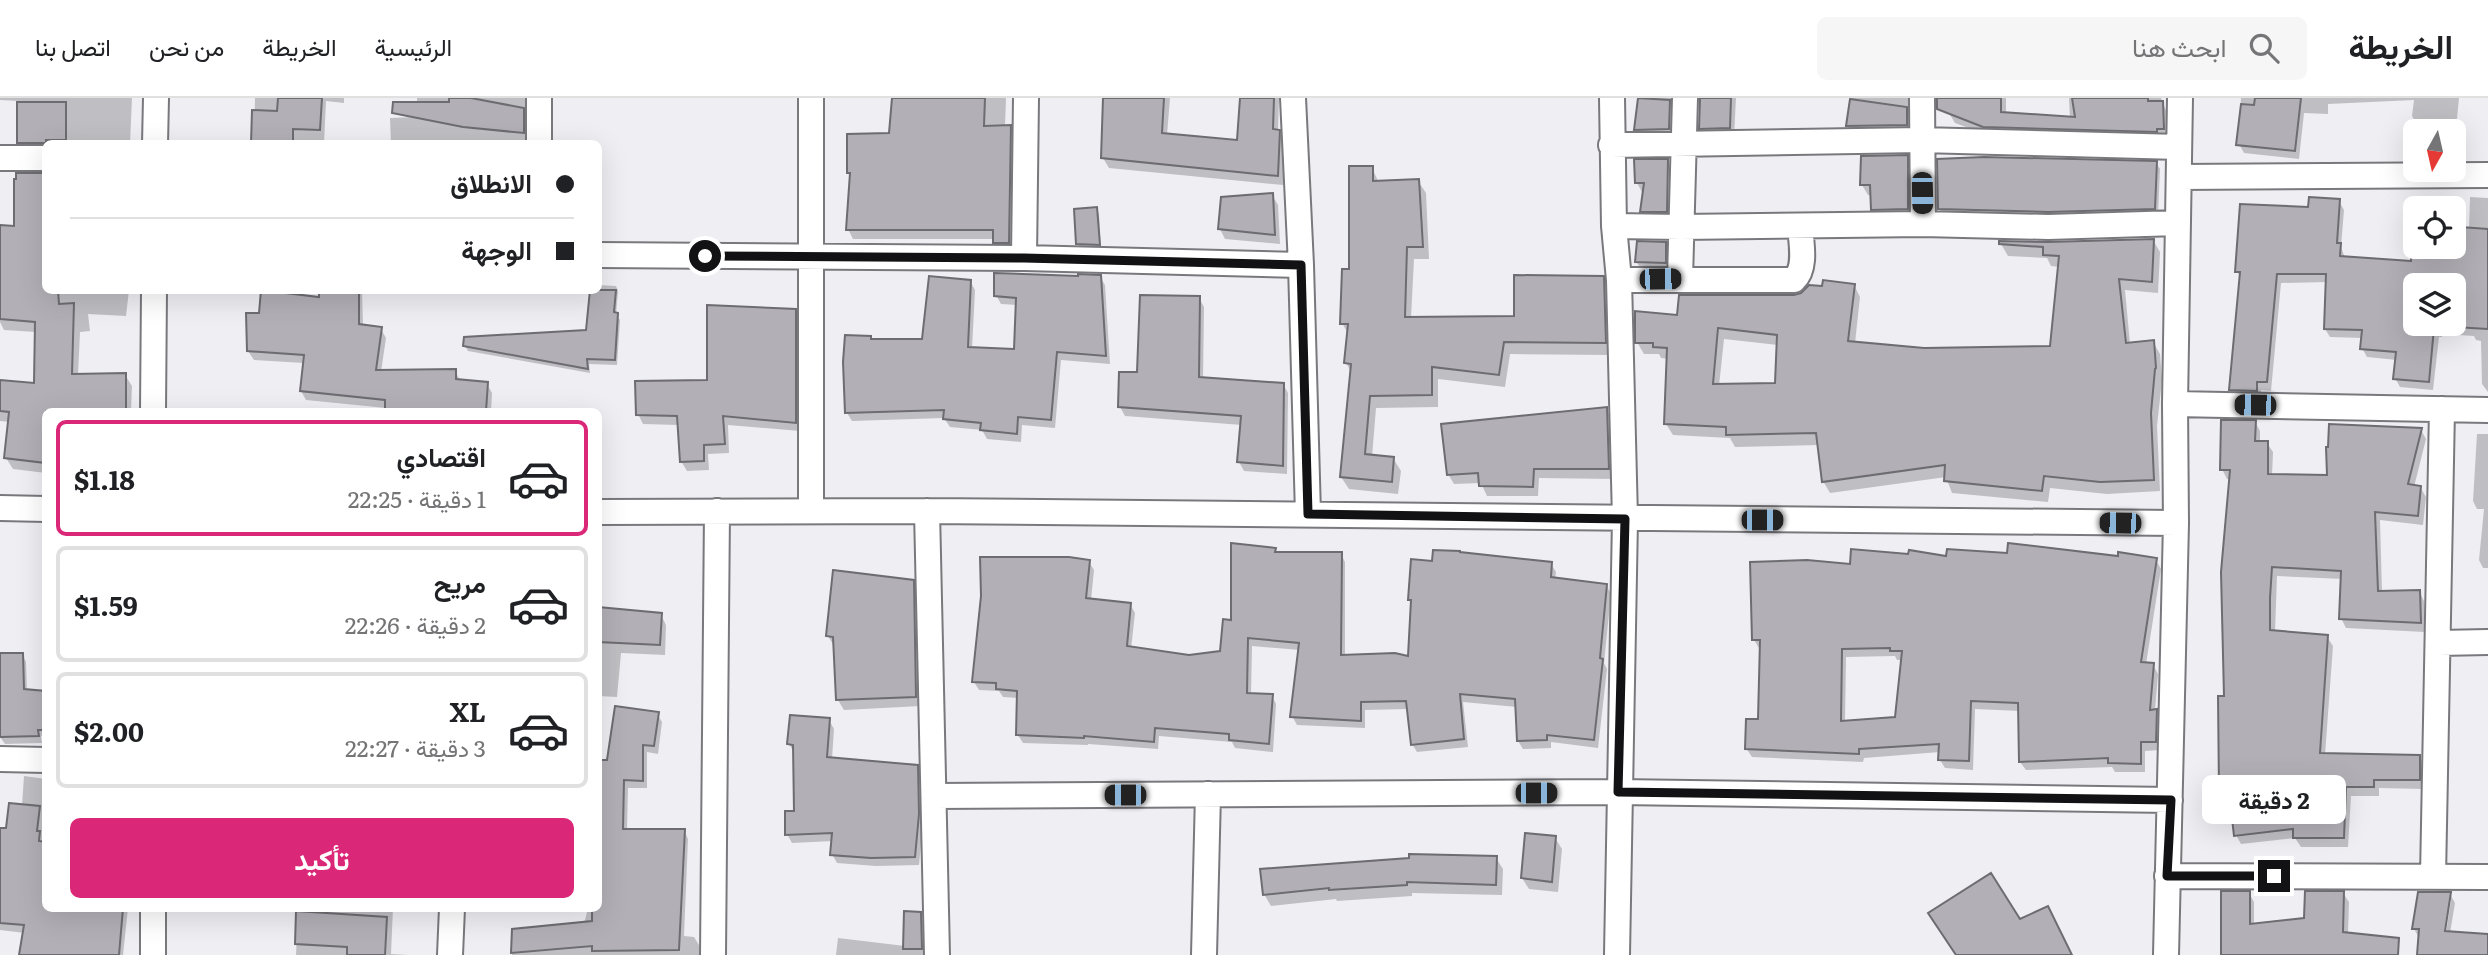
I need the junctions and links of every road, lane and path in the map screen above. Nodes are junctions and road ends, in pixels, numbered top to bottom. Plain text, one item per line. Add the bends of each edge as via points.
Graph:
1 (156, 98) edge
2 (539, 98) edge
3 (811, 98) edge
4 (1026, 98) edge
5 (1293, 98) edge
6 (1612, 98) edge
7 (1685, 98) edge
8 (1922, 98) edge
9 (2180, 98) edge
10 (155, 140) edge
11 (539, 140) edge
12 (1921, 140) junction
13 (1612, 145) junction
14 (1684, 145) junction
15 (2179, 147) junction
16 (0, 158) edge
17 (42, 158) edge
18 (2488, 175) edge
19 (2179, 177) junction
20 (2178, 223) junction
21 (1923, 224) junction
22 (1614, 226) junction
23 (1800, 226) junction
24 (1681, 228) junction
25 (602, 256) edge
26 (811, 257) junction
27 (1024, 258) junction
28 (1301, 265) junction
29 (1680, 279) junction
30 (1619, 280) junction
31 (154, 294) edge
32 (2175, 404) junction
33 (153, 408) edge
34 (2442, 409) junction
35 (2488, 410) edge
36 (0, 508) edge
37 (42, 509) edge
38 (717, 511) junction
39 (811, 511) junction
40 (927, 511) junction
41 (602, 512) edge
42 (1308, 514) junction
43 (1625, 519) junction
44 (2176, 523) junction
45 (2488, 642) edge
46 (2439, 643) junction
47 (0, 759) edge
48 (42, 760) edge
49 (1618, 792) junction
50 (1208, 794) junction
51 (934, 796) junction
52 (2171, 800) junction
53 (2167, 876) junction
54 (2434, 877) junction
55 (2488, 877) edge
56 (153, 912) edge
57 (452, 912) edge
58 (153, 955) edge
59 (450, 955) edge
60 (713, 955) edge
61 (937, 955) edge
62 (1204, 955) edge
63 (1616, 955) edge
64 (2166, 955) edge

1 - 10 street
2 - 11 street
3 - 26 street
4 - 27 street
5 - 28 street
6 - 13 street
7 - 14 street
8 - 12 street
9 - 15 street
12 - 14 street
12 - 15 street
12 - 21 street
13 - 14 street
13 - 22 street
14 - 24 street
15 - 19 street
16 - 17 street
18 - 19 street
19 - 20 street
20 - 21 street via 2048,228
20 - 32 street
21 - 23 street
22 - 24 street
22 - 30 street
23 - 24 street
23 - 29 street via 1801,267 1794,280
24 - 29 street
25 - 26 street
26 - 27 street
26 - 39 street
27 - 28 street
28 - 42 street
29 - 30 street
30 - 43 street
31 - 33 street
32 - 34 street
32 - 44 street
34 - 35 street
34 - 46 street
36 - 37 street
38 - 39 street
38 - 41 street
38 - 60 street
39 - 40 street
40 - 42 street
40 - 51 street
42 - 43 street
43 - 44 street
43 - 49 street
44 - 52 street
45 - 46 street
46 - 54 street
47 - 48 street
49 - 50 street
49 - 52 street
49 - 63 street
50 - 51 street
50 - 62 street
51 - 61 street
52 - 53 street
53 - 54 street
53 - 64 street
54 - 55 street
56 - 58 street
57 - 59 street

